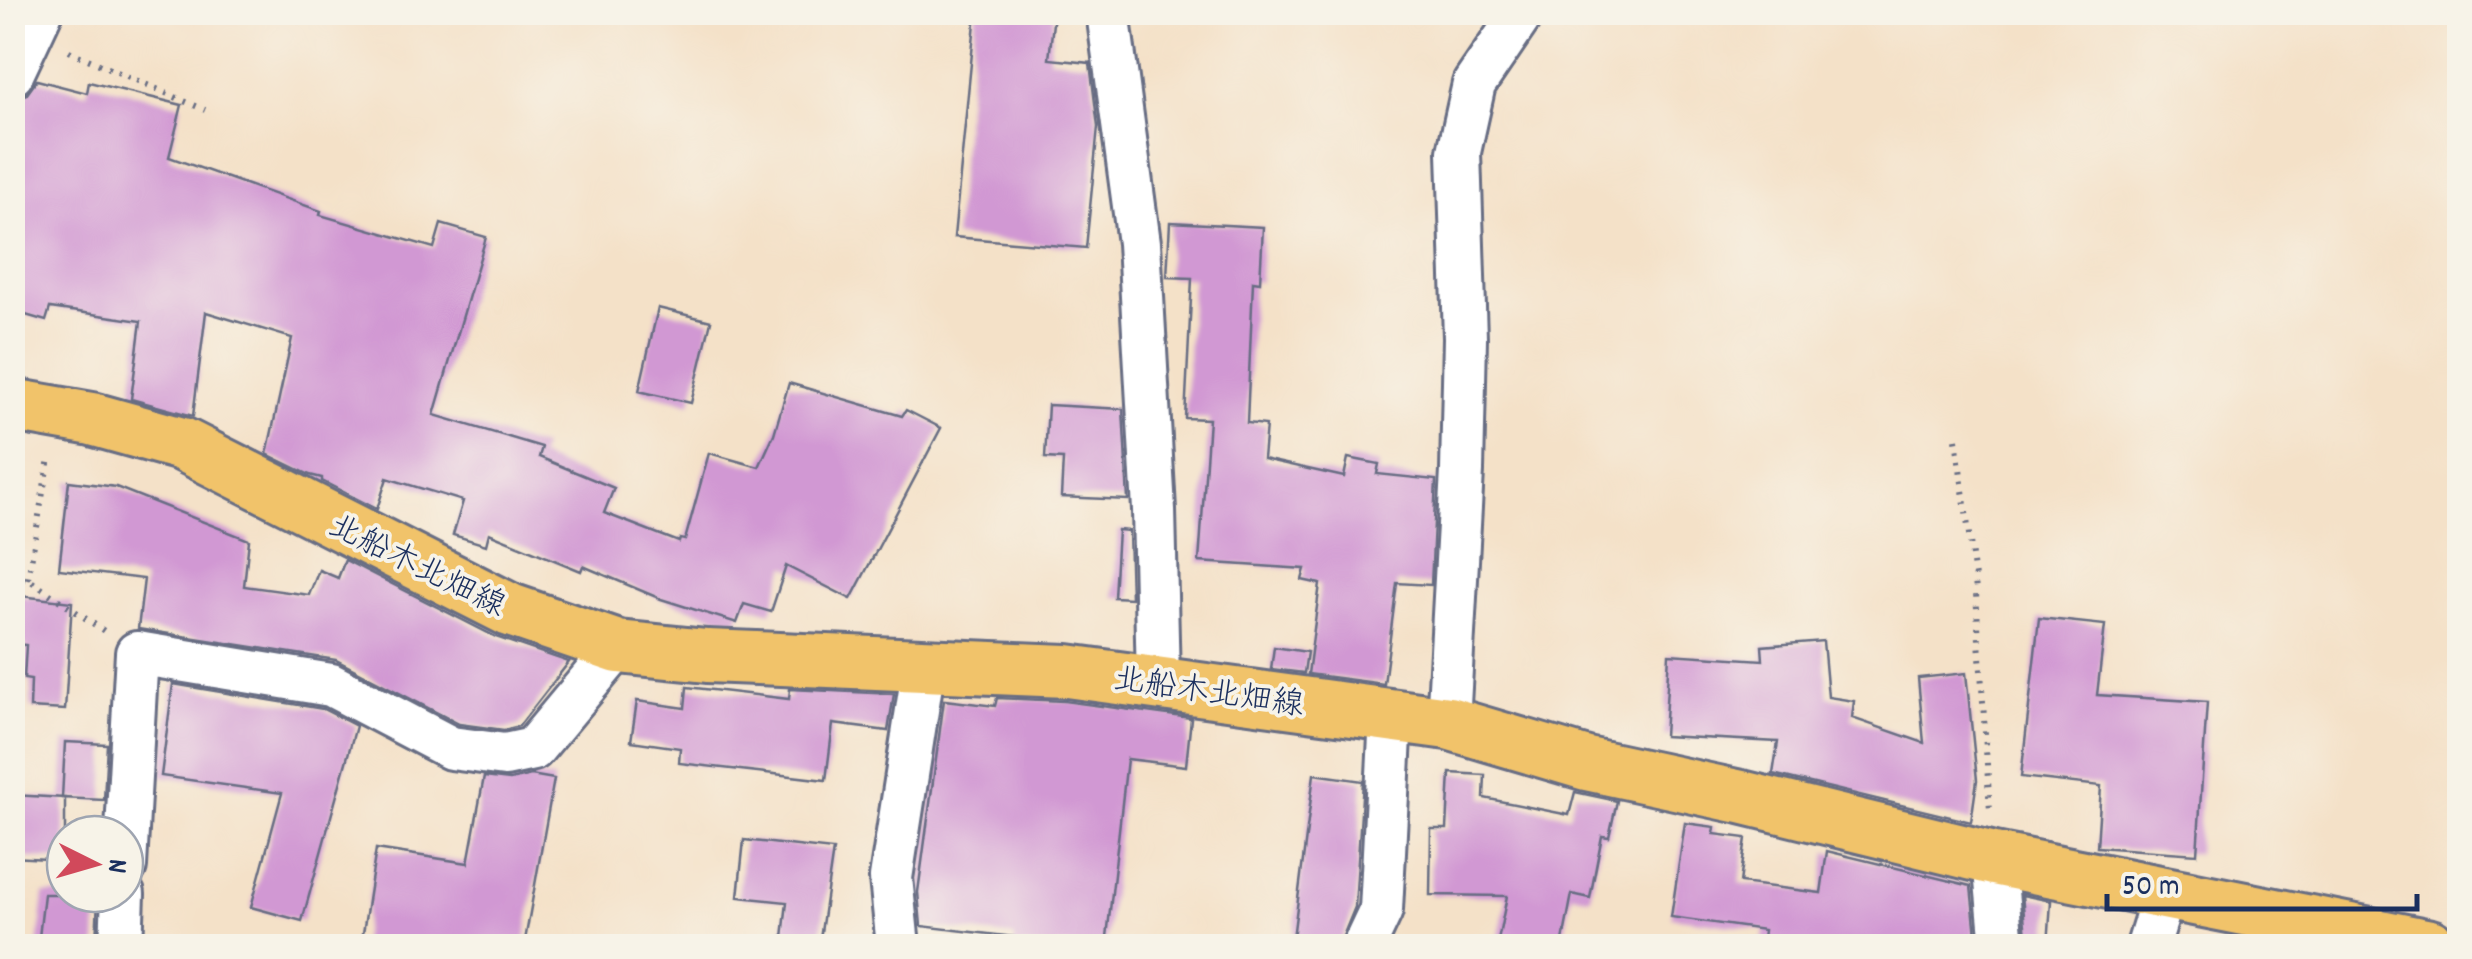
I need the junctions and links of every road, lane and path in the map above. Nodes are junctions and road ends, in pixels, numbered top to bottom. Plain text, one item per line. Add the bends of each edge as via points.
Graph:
1 (1108, 12) edge
2 (1523, 12) edge
3 (36, 23) edge
4 (12, 74) edge
5 (206, 110) dead end
6 (35, 408) edge
7 (1956, 439) dead end
8 (12, 578) edge
9 (28, 579) junction
10 (618, 648) junction
11 (136, 654) junction
12 (924, 665) junction
13 (1158, 682) junction
14 (1390, 717) junction
15 (1448, 724) junction
16 (128, 814) edge
17 (1994, 859) junction
18 (2166, 892) junction
19 (123, 914) edge
20 (121, 946) edge
21 (898, 946) edge
22 (1364, 946) edge
23 (2002, 946) edge
24 (2148, 946) edge
25 (2430, 946) edge

1 - 13 street via 1139,243
2 - 15 street via 1474,84 1459,152 1462,471
3 - 4 street
3 - 5 path
6 - 9 path
6 - 10 main road, 北船木北畑線 via 182,444 510,610
7 - 17 path via 1974,578
8 - 9 path
9 - 11 path
10 - 11 street via 533,748 506,755 452,748 330,685
10 - 12 main road, 北船木北畑線
11 - 16 street
12 - 13 main road, 北船木北畑線
12 - 21 street via 891,878
13 - 14 main road, 北船木北畑線
14 - 15 main road, 北船木北畑線
14 - 22 street via 1380,910
15 - 17 main road, 北船木北畑線 via 1588,764
17 - 18 main road, 北船木北畑線
17 - 23 street
18 - 24 street
18 - 25 main road, 北船木北畑線
19 - 20 street

